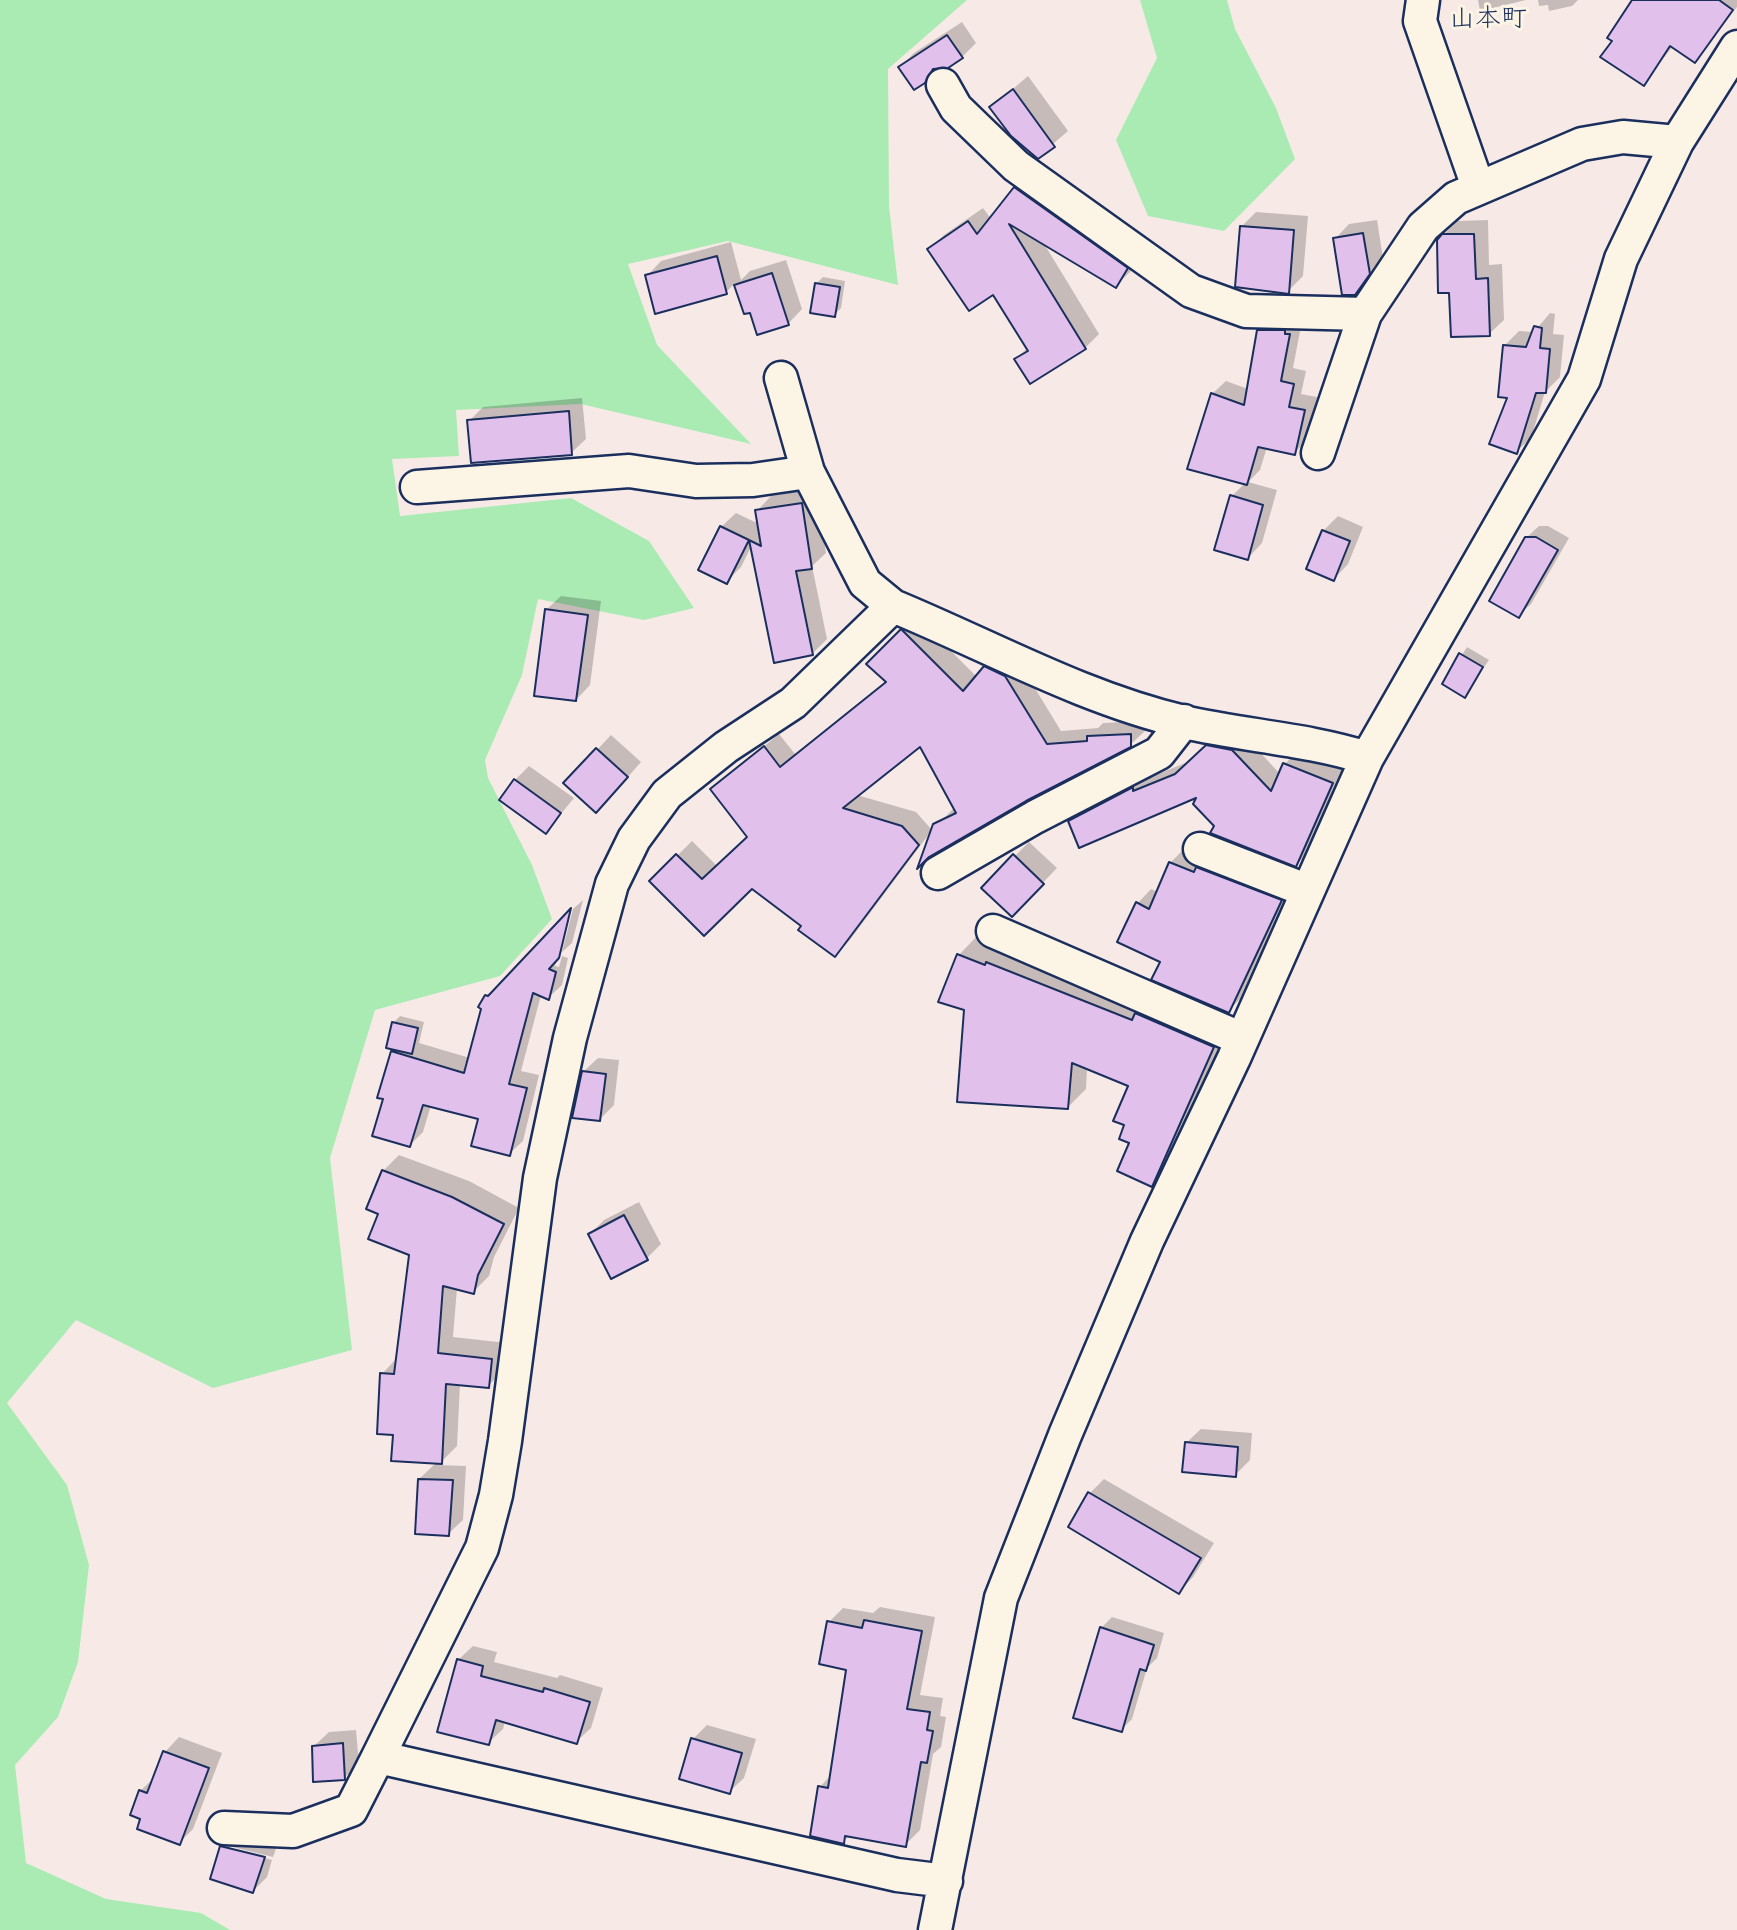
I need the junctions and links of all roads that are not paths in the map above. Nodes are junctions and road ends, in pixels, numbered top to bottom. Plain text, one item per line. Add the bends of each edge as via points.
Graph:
1 (1423, 0) edge
2 (1737, 47) edge
3 (943, 85) dead end
4 (1677, 142) junction
5 (1478, 187) junction
6 (1365, 314) junction
7 (781, 378) dead end
8 (1318, 453) dead end
9 (808, 472) junction
10 (417, 487) dead end
11 (893, 606) junction
12 (1184, 722) junction
13 (1367, 758) junction
14 (1200, 849) dead end
15 (938, 873) dead end
16 (1308, 891) junction
17 (993, 931) dead end
18 (1242, 1039) junction
19 (378, 1757) junction
20 (224, 1828) dead end
21 (946, 1881) junction
22 (935, 1930) edge

1 - 5 street via 1420,21
2 - 4 street
3 - 6 street via 956,108 1016,166 1191,291 1246,311
4 - 5 street via 1623,136 1582,144
4 - 13 street via 1621,259 1584,379
5 - 6 street via 1456,198 1423,227
6 - 8 street
7 - 9 street
9 - 10 street via 753,480 696,481 629,471
9 - 11 street via 865,583
11 - 12 street via 1070,686
11 - 19 street via 793,703 726,747 667,794 634,839 612,884 569,1038 540,1178 501,1468 482,1548
12 - 13 street via 1333,747
12 - 15 street via 1158,753
13 - 16 street
14 - 16 street
16 - 18 street
17 - 18 street
18 - 21 street via 1142,1254 1001,1598
19 - 20 street via 351,1810 293,1830
19 - 21 street via 897,1875
21 - 22 street

